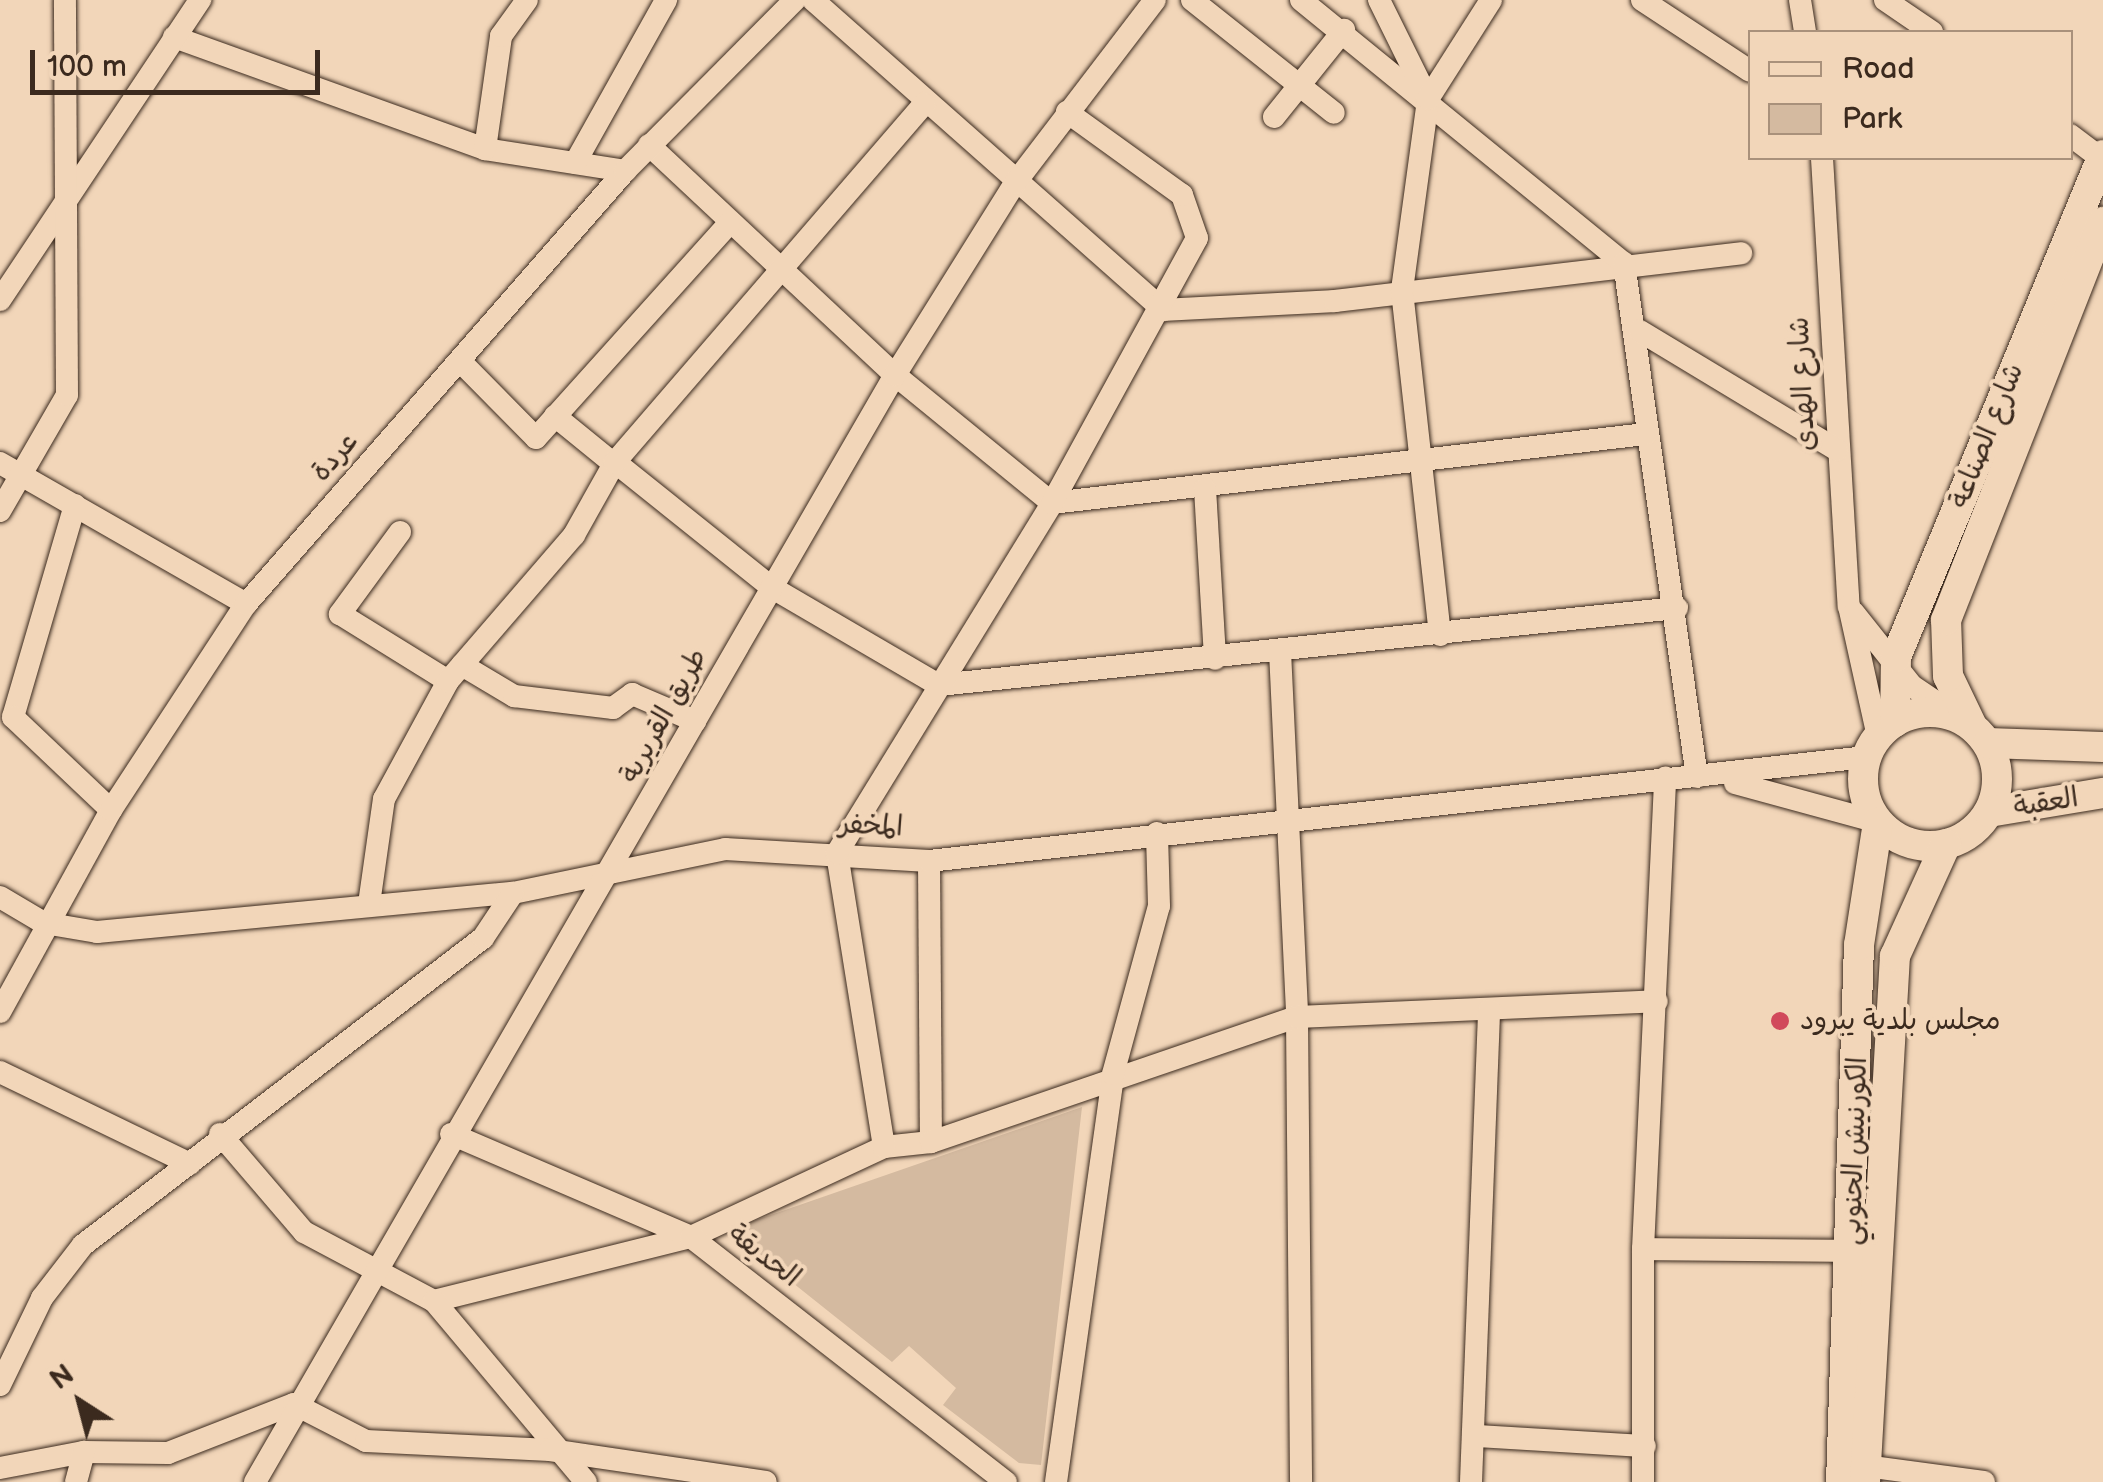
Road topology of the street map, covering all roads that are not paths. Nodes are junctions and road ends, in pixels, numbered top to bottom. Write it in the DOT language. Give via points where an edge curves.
graph roads {
  1 [pos="65,0"];
  2 [pos="200,0"];
  3 [pos="528,0"];
  4 [pos="666,0"];
  5 [pos="795,0"];
  6 [pos="813,0"];
  7 [pos="1155,0"];
  8 [pos="1192,0"];
  9 [pos="1301,0"];
  10 [pos="1379,0"];
  11 [pos="1491,0"];
  12 [pos="1642,0"];
  13 [pos="1800,0"];
  14 [pos="1885,0"];
  15 [pos="1921,29"];
  16 [pos="1344,30"];
  17 [pos="1805,30"];
  18 [pos="174,37"];
  19 [pos="1748,70"];
  20 [pos="1296,87"];
  21 [pos="1428,99"];
  22 [pos="924,104"];
  23 [pos="1067,112"];
  24 [pos="1334,113"];
  25 [pos="1274,117"];
  26 [pos="2073,139"];
  27 [pos="649,145"];
  28 [pos="485,148"];
  29 [pos="1822,160"];
  30 [pos="574,163"];
  31 [pos="625,171"];
  32 [pos="2099,174"];
  33 [pos="1015,183"];
  34 [pos="68,194"];
  35 [pos="2103,222"];
  36 [pos="729,224"];
  37 [pos="1741,254"];
  38 [pos="1624,264"];
  39 [pos="782,273"];
  40 [pos="1402,290"];
  41 [pos="0,300"];
  42 [pos="1163,310"];
  43 [pos="1640,331"];
  44 [pos="460,361"];
  45 [pos="894,375"];
  46 [pos="555,416"];
  47 [pos="1646,434"];
  48 [pos="1837,450"];
  49 [pos="0,463"];
  50 [pos="614,463"];
  51 [pos="1423,466"];
  52 [pos="22,476"];
  53 [pos="1205,489"];
  54 [pos="1052,504"];
  55 [pos="74,505"];
  56 [pos="0,511"];
  57 [pos="400,532"];
  58 [pos="771,587"];
  59 [pos="246,604"];
  60 [pos="1849,606"];
  61 [pos="1677,608"];
  62 [pos="1440,636"];
  63 [pos="1280,651"];
  64 [pos="1215,659"];
  65 [pos="1895,663"];
  66 [pos="455,673"];
  67 [pos="938,685"];
  68 [pos="695,721"];
  69 [pos="1980,734"];
  70 [pos="1880,738"];
  71 [pos="2103,748"];
  72 [pos="1697,777"];
  73 [pos="1664,778"];
  74 [pos="2098,799"];
  75 [pos="111,810"];
  76 [pos="1989,812"];
  77 [pos="1290,820"];
  78 [pos="1878,822"];
  79 [pos="1157,833"];
  80 [pos="1946,844"];
  81 [pos="837,853"];
  82 [pos="929,861"];
  83 [pos="607,872"];
  84 [pos="513,893"];
  85 [pos="0,897"];
  86 [pos="369,904"];
  87 [pos="44,923"];
  88 [pos="1657,1001"];
  89 [pos="1489,1010"];
  90 [pos="0,1012"];
  91 [pos="1297,1017"];
  92 [pos="0,1072"];
  93 [pos="1113,1074"];
  94 [pos="220,1134"];
  95 [pos="451,1134"];
  96 [pos="931,1142"];
  97 [pos="884,1146"];
  98 [pos="190,1164"];
  99 [pos="691,1237"];
  100 [pos="1643,1248"];
  101 [pos="1852,1250"];
  102 [pos="368,1274"];
  103 [pos="434,1301"];
  104 [pos="0,1385"];
  105 [pos="294,1404"];
  106 [pos="1476,1436"];
  107 [pos="1644,1446"];
  108 [pos="550,1450"];
  109 [pos="84,1452"];
  110 [pos="0,1468"];
  111 [pos="1857,1477"];
  112 [pos="76,1482"];
  113 [pos="255,1482"];
  114 [pos="586,1482"];
  115 [pos="766,1482"];
  116 [pos="1006,1482"];
  117 [pos="1056,1482"];
  118 [pos="1301,1482"];
  119 [pos="1470,1482"];
  120 [pos="1643,1482"];
  121 [pos="1984,1482"];
  1 -- 34 [label="street"];
  2 -- 18 [label="street"];
  3 -- 28 [label="street" via="501,36"];
  4 -- 30 [label="street"];
  5 -- 27 [label="street, عردة"];
  6 -- 22 [label="street"];
  7 -- 23 [label="street, طريق القريرية"];
  8 -- 20 [label="street"];
  9 -- 16 [label="street"];
  10 -- 21 [label="street"];
  11 -- 21 [label="street"];
  12 -- 19 [label="street"];
  13 -- 17 [label="street"];
  14 -- 15 [label="street"];
  16 -- 20 [label="street"];
  16 -- 21 [label="street"];
  18 -- 28 [label="street"];
  18 -- 34 [label="street"];
  20 -- 24 [label="street"];
  20 -- 25 [label="street"];
  21 -- 38 [label="street"];
  21 -- 40 [label="street"];
  22 -- 33 [label="street"];
  22 -- 39 [label="street"];
  23 -- 33 [label="street, طريق القريرية"];
  23 -- 42 [label="street" via="1182,195 1197,238"];
  26 -- 32 [label="street"];
  27 -- 31 [label="street, عردة"];
  27 -- 36 [label="street"];
  28 -- 30 [label="street"];
  29 -- 48 [label="street, شارع الهدى"];
  30 -- 31 [label="street"];
  31 -- 44 [label="street, عردة"];
  32 -- 65 [label="main road, شارع الصناعة"];
  33 -- 42 [label="street"];
  33 -- 45 [label="street, طريق القريرية"];
  34 -- 41 [label="street"];
  34 -- 52 [label="street" via="67,395"];
  35 -- 69 [label="main road, شارع الصناعة" via="1946,620 1948,676"];
  36 -- 39 [label="street"];
  36 -- 46 [label="street"];
  37 -- 38 [label="street"];
  38 -- 40 [label="street"];
  38 -- 43 [label="street"];
  39 -- 45 [label="street"];
  39 -- 50 [label="street"];
  40 -- 42 [label="street"];
  40 -- 51 [label="street"];
  42 -- 54 [label="street"];
  43 -- 47 [label="street"];
  43 -- 48 [label="street"];
  44 -- 46 [label="street" via="536,438"];
  44 -- 59 [label="street, عردة"];
  45 -- 54 [label="street"];
  45 -- 58 [label="street, طريق القريرية"];
  46 -- 50 [label="street"];
  47 -- 51 [label="street"];
  47 -- 61 [label="street"];
  48 -- 60 [label="street, شارع الهدى"];
  49 -- 52 [label="street"];
  50 -- 58 [label="street"];
  50 -- 66 [label="street" via="574,536"];
  51 -- 53 [label="street"];
  51 -- 62 [label="street"];
  52 -- 55 [label="street"];
  52 -- 56 [label="street"];
  53 -- 54 [label="street"];
  53 -- 64 [label="street"];
  54 -- 67 [label="street"];
  55 -- 59 [label="street"];
  55 -- 75 [label="street" via="13,716"];
  57 -- 66 [label="street" via="340,614"];
  58 -- 67 [label="street"];
  58 -- 68 [label="street, طريق القريرية"];
  59 -- 75 [label="street, عردة"];
  60 -- 65 [label="street"];
  60 -- 70 [label="street, شارع الهدى"];
  61 -- 62 [label="street"];
  61 -- 72 [label="street"];
  62 -- 63 [label="street"];
  63 -- 64 [label="street"];
  63 -- 77 [label="street"];
  64 -- 67 [label="street"];
  65 -- 69 [label="street"];
  65 -- 70 [label="main road, شارع الصناعة"];
  66 -- 68 [label="street" via="514,696 613,708 632,694"];
  66 -- 86 [label="street" via="384,800"];
  67 -- 81 [label="street"];
  68 -- 83 [label="street, طريق القريرية"];
  69 -- 70 [label="main road" via="1940,712"];
  69 -- 71 [label="main road, العقبة"];
  69 -- 76 [label="main road" via="1998,772"];
  70 -- 72 [label="street"];
  70 -- 78 [label="main road" via="1866,797"];
  72 -- 73 [label="street, المخفر"];
  72 -- 78 [label="street" via="1787,791"];
  73 -- 77 [label="street, المخفر"];
  73 -- 88 [label="street"];
  74 -- 76 [label="main road, العقبة"];
  75 -- 87 [label="street, عردة" via="96,852"];
  76 -- 80 [label="main road"];
  77 -- 79 [label="street, المخفر"];
  77 -- 91 [label="street"];
  78 -- 80 [label="main road" via="1909,841"];
  78 -- 101 [label="main road, الكورنيش الجنوبي" via="1859,945"];
  79 -- 82 [label="street, المخفر"];
  79 -- 93 [label="street" via="1158,906"];
  80 -- 111 [label="main road, الكورنيش الجنوبي" via="1895,956"];
  81 -- 82 [label="street, المخفر"];
  81 -- 83 [label="street, المخفر" via="726,849"];
  81 -- 97 [label="street"];
  82 -- 96 [label="street"];
  83 -- 84 [label="street, المخفر"];
  83 -- 95 [label="street, طريق القريرية"];
  84 -- 86 [label="street, المخفر"];
  84 -- 94 [label="street" via="483,938"];
  85 -- 87 [label="street"];
  86 -- 87 [label="street, المخفر" via="97,932"];
  87 -- 90 [label="street, عردة"];
  88 -- 89 [label="street"];
  88 -- 100 [label="street"];
  89 -- 91 [label="street"];
  89 -- 106 [label="street"];
  91 -- 93 [label="street"];
  91 -- 118 [label="street"];
  92 -- 98 [label="street"];
  93 -- 96 [label="street"];
  93 -- 117 [label="street"];
  94 -- 98 [label="street"];
  94 -- 102 [label="street" via="304,1232"];
  95 -- 99 [label="street, الحديقة"];
  95 -- 102 [label="street, طريق القريرية"];
  96 -- 97 [label="street"];
  97 -- 99 [label="street"];
  98 -- 104 [label="street" via="83,1246 42,1298"];
  99 -- 103 [label="street"];
  99 -- 116 [label="street, الحديقة"];
  100 -- 101 [label="street"];
  100 -- 107 [label="street"];
  101 -- 111 [label="main road, الكورنيش الجنوبي"];
  102 -- 103 [label="street"];
  102 -- 105 [label="street, طريق القريرية"];
  103 -- 108 [label="street"];
  105 -- 108 [label="street" via="366,1441"];
  105 -- 109 [label="street" via="168,1453"];
  105 -- 113 [label="street, طريق القريرية"];
  106 -- 107 [label="street"];
  106 -- 119 [label="street"];
  107 -- 120 [label="street"];
  108 -- 114 [label="street"];
  108 -- 115 [label="street"];
  109 -- 110 [label="street"];
  109 -- 112 [label="street"];
  111 -- 121 [label="street"];
}
